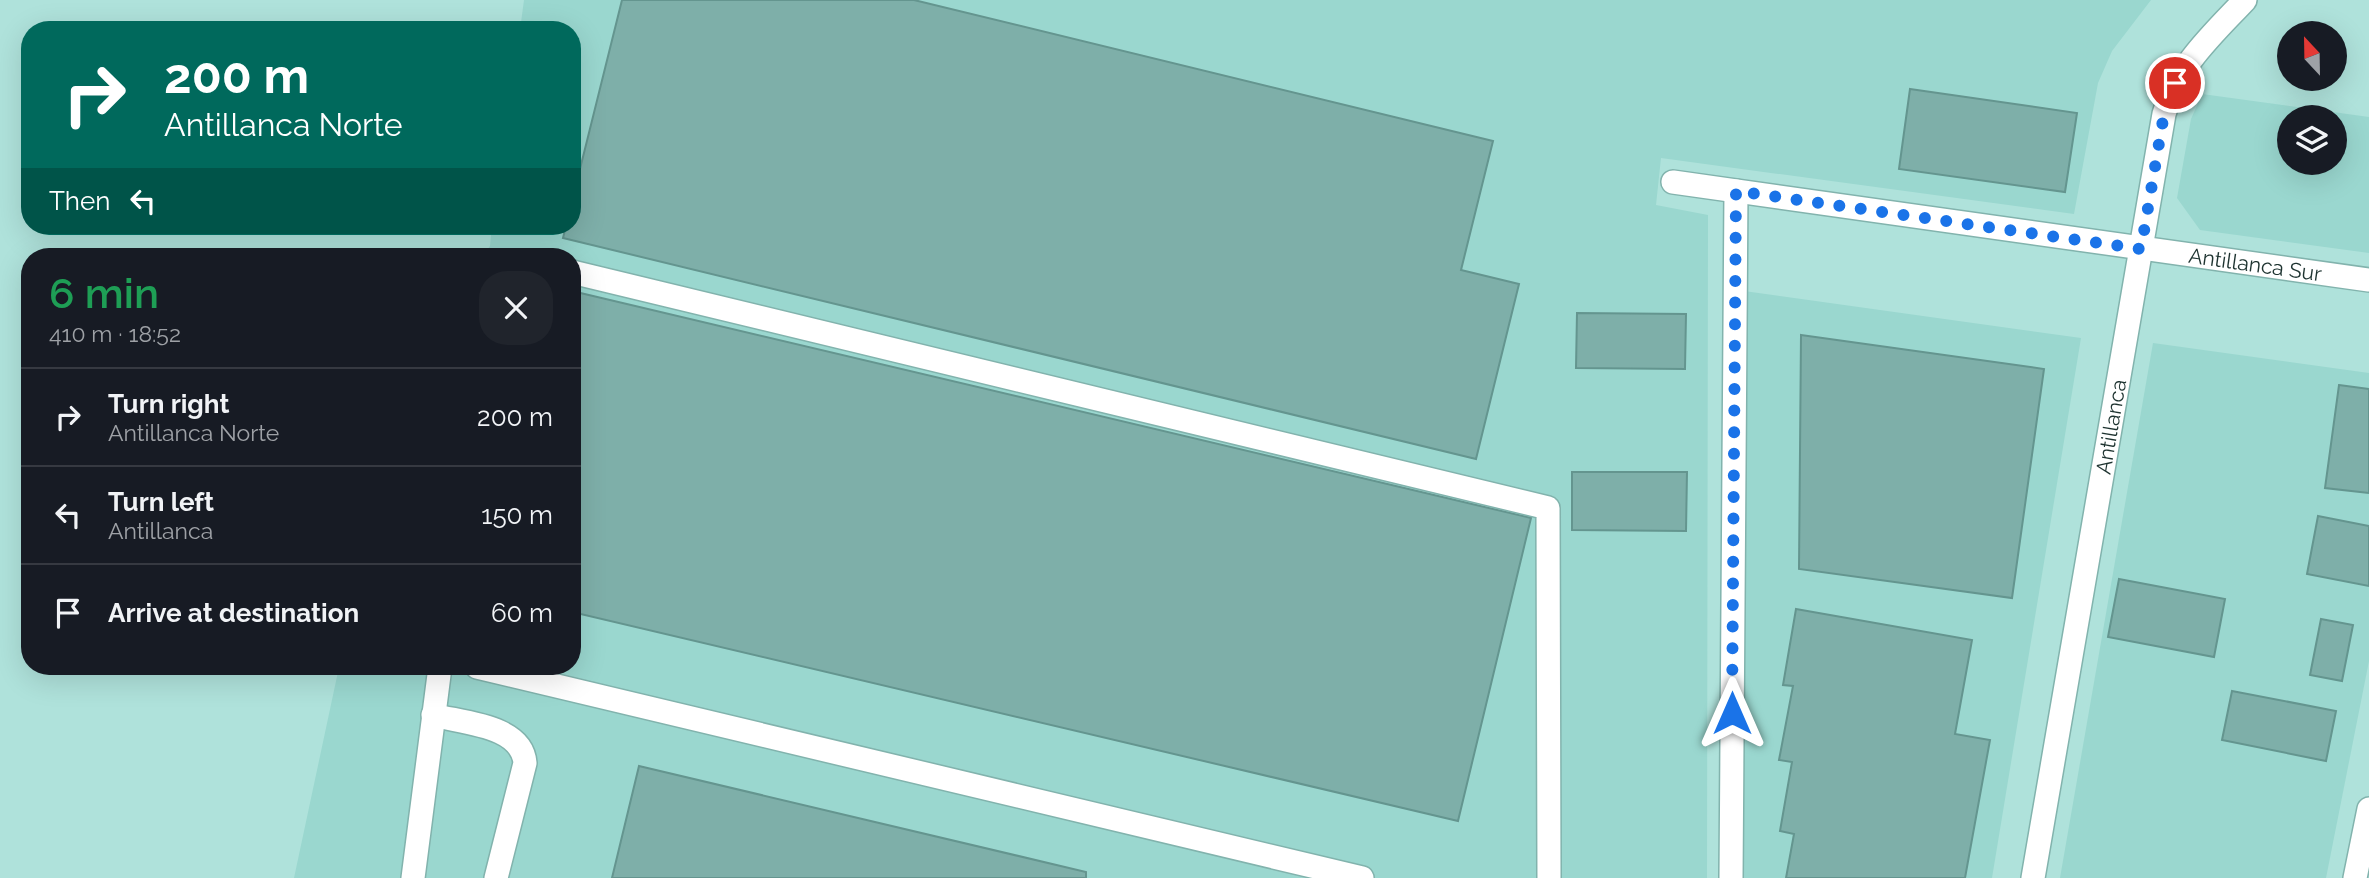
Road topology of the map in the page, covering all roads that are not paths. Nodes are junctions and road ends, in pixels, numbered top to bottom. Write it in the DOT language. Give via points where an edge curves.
graph roads {
  1 [pos="2245,0"];
  2 [pos="1673,182"];
  3 [pos="1736,191"];
  4 [pos="2141,249"];
  5 [pos="581,274"];
  6 [pos="2369,281"];
  7 [pos="439,675"];
  8 [pos="511,675"];
  9 [pos="433,715"];
  10 [pos="2369,809"];
  11 [pos="413,878"];
  12 [pos="496,878"];
  13 [pos="1362,878"];
  14 [pos="1549,878"];
  15 [pos="1731,878"];
  16 [pos="2033,878"];
  17 [pos="2355,878"];
  1 -- 4 [label="street, Antillanca" via="2196,52 2175,83 2164,114"];
  2 -- 3 [label="street, Antillanca Sur"];
  3 -- 4 [label="street, Antillanca Sur"];
  3 -- 15 [label="street"];
  4 -- 6 [label="street, Antillanca Sur"];
  4 -- 16 [label="street, Antillanca"];
  5 -- 14 [label="street" via="1548,508"];
  7 -- 9 [label="street"];
  8 -- 13 [label="street"];
  9 -- 11 [label="street"];
  9 -- 12 [label="street" via="505,734 522,748 525,762"];
  10 -- 17 [label="street"];
}
